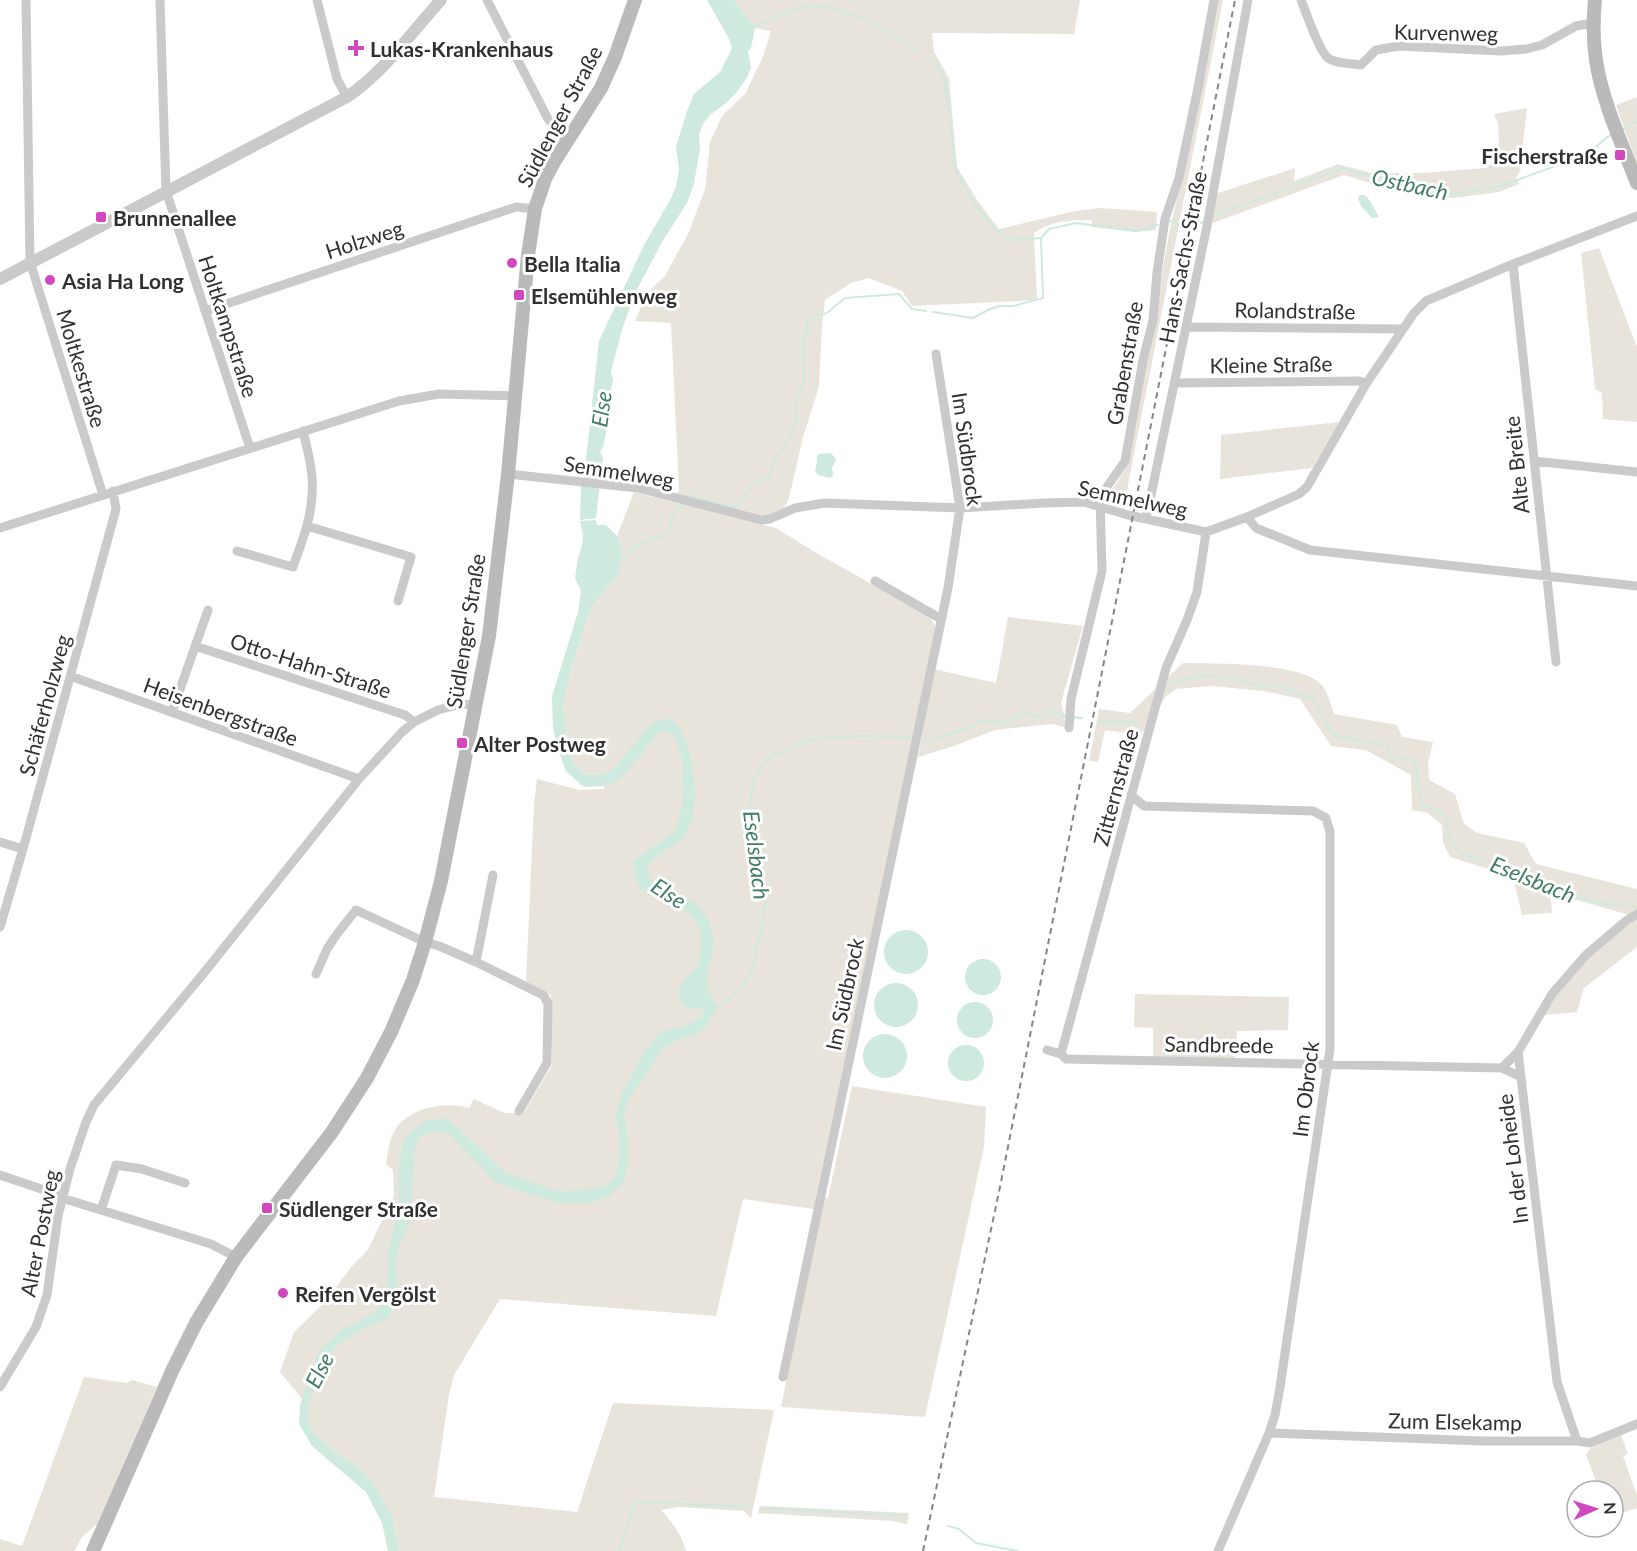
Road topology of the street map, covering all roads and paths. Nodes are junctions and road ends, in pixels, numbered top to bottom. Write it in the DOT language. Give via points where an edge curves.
graph roads {
  1 [pos="26,0"];
  2 [pos="160,0"];
  3 [pos="317,0"];
  4 [pos="441,0"];
  5 [pos="487,0"];
  6 [pos="635,0"];
  7 [pos="1214,0"];
  8 [pos="1248,0"];
  9 [pos="1301,0"];
  10 [pos="1595,0"];
  11 [pos="1593,23"];
  12 [pos="347,97"];
  13 [pos="567,142"];
  14 [pos="1637,183"];
  15 [pos="166,191"];
  16 [pos="535,209"];
  17 [pos="1637,216"];
  18 [pos="30,262"];
  19 [pos="1513,264"];
  20 [pos="0,279"];
  21 [pos="205,311"];
  22 [pos="1186,327"];
  23 [pos="1403,329"];
  24 [pos="936,354"];
  25 [pos="1175,383"];
  26 [pos="1366,384"];
  27 [pos="515,396"];
  28 [pos="303,431"];
  29 [pos="250,448"];
  30 [pos="1534,461"];
  31 [pos="1637,472"];
  32 [pos="508,474"];
  33 [pos="113,491"];
  34 [pos="103,495"];
  35 [pos="1100,507"];
  36 [pos="960,508"];
  37 [pos="1247,517"];
  38 [pos="1146,519"];
  39 [pos="307,526"];
  40 [pos="0,528"];
  41 [pos="1206,532"];
  42 [pos="237,551"];
  43 [pos="1547,577"];
  44 [pos="875,582"];
  45 [pos="1637,586"];
  46 [pos="398,601"];
  47 [pos="208,610"];
  48 [pos="941,619"];
  49 [pos="195,646"];
  50 [pos="1556,662"];
  51 [pos="70,676"];
  52 [pos="476,705"];
  53 [pos="172,712"];
  54 [pos="414,722"];
  55 [pos="1069,728"];
  56 [pos="359,779"];
  57 [pos="1131,795"];
  58 [pos="0,842"];
  59 [pos="23,849"];
  60 [pos="493,874"];
  61 [pos="1637,914"];
  62 [pos="0,927"];
  63 [pos="425,942"];
  64 [pos="476,962"];
  65 [pos="316,974"];
  66 [pos="1047,1050"];
  67 [pos="1518,1052"];
  68 [pos="1061,1054"];
  69 [pos="1328,1065"];
  70 [pos="1502,1068"];
  71 [pos="1521,1077"];
  72 [pos="519,1111"];
  73 [pos="0,1176"];
  74 [pos="185,1183"];
  75 [pos="62,1198"];
  76 [pos="101,1210"];
  77 [pos="236,1257"];
  78 [pos="783,1377"];
  79 [pos="0,1386"];
  80 [pos="1637,1424"];
  81 [pos="1269,1433"];
  82 [pos="1577,1441"];
  83 [pos="103,1527"];
  84 [pos="86,1551"];
  85 [pos="93,1551"];
  86 [pos="1218,1551"];
  1 -- 18 [label="street, Moltkestraße"];
  2 -- 15 [label="street, Holtkampstraße"];
  3 -- 12 [label="street" via="337,79"];
  4 -- 12 [label="street" via="380,69"];
  5 -- 13 [label="street" via="548,119"];
  6 -- 13 [label="main road, Südlenger Straße" via="601,88"];
  7 -- 35 [label="street, Grabenstraße" via="1179,178 1165,219 1153,320 1125,461 1100,497"];
  8 -- 22 [label="street, Hans-Sachs-Straße"];
  9 -- 11 [label="street, Kurvenweg" via="1326,57 1361,65 1376,50 1399,46 1526,49 1542,45 1576,26"];
  10 -- 11 [label="main road"];
  11 -- 14 [label="main road" via="1604,96"];
  12 -- 15 [label="street"];
  13 -- 16 [label="main road, Südlenger Straße" via="545,179"];
  15 -- 18 [label="street"];
  15 -- 21 [label="street, Holtkampstraße"];
  16 -- 21 [label="street, Holzweg" via="516,207"];
  16 -- 27 [label="main road, Südlenger Straße"];
  17 -- 19 [label="street"];
  18 -- 20 [label="street"];
  18 -- 34 [label="street, Moltkestraße"];
  19 -- 23 [label="street" via="1426,301"];
  19 -- 30 [label="street, Alte Breite"];
  21 -- 29 [label="street, Holtkampstraße"];
  22 -- 23 [label="street, Rolandstraße"];
  22 -- 25 [label="street, Hans-Sachs-Straße"];
  23 -- 26 [label="street"];
  24 -- 36 [label="street, Im Südbrock"];
  25 -- 26 [label="street, Kleine Straße"];
  25 -- 38 [label="street, Hans-Sachs-Straße"];
  26 -- 37 [label="street" via="1307,487"];
  27 -- 28 [label="street" via="418,397"];
  27 -- 32 [label="main road, Südlenger Straße"];
  28 -- 29 [label="street"];
  28 -- 39 [label="street" via="312,495"];
  29 -- 33 [label="street"];
  30 -- 31 [label="street"];
  30 -- 43 [label="street, Alte Breite"];
  32 -- 36 [label="street, Semmelweg" via="638,488 761,519 825,503"];
  32 -- 52 [label="main road, Südlenger Straße" via="489,636"];
  33 -- 34 [label="street"];
  33 -- 51 [label="street, Schäferholzweg" via="116,509"];
  34 -- 40 [label="street"];
  35 -- 36 [label="street, Semmelweg" via="1084,502"];
  35 -- 38 [label="street, Semmelweg"];
  35 -- 55 [label="street, Grabenstraße" via="1102,571 1071,699"];
  36 -- 48 [label="street, Im Südbrock"];
  37 -- 41 [label="street, Semmelweg"];
  37 -- 43 [label="street" via="1256,528 1310,550"];
  38 -- 41 [label="street, Semmelweg"];
  39 -- 42 [label="street" via="293,567"];
  39 -- 46 [label="street" via="411,556"];
  41 -- 57 [label="street, Zitternstraße" via="1197,592 1166,668"];
  43 -- 45 [label="street"];
  43 -- 50 [label="street, Alte Breite"];
  44 -- 48 [label="street"];
  47 -- 49 [label="street, Otto-Hahn-Straße"];
  48 -- 78 [label="street, Im Südbrock"];
  49 -- 53 [label="street, Otto-Hahn-Straße"];
  49 -- 54 [label="street, Otto-Hahn-Straße" via="405,715"];
  51 -- 53 [label="street, Heisenbergstraße"];
  51 -- 59 [label="street, Schäferholzweg"];
  52 -- 54 [label="street, Alter Postweg" via="453,705"];
  52 -- 63 [label="main road, Südlenger Straße"];
  53 -- 56 [label="street, Heisenbergstraße"];
  54 -- 56 [label="street, Alter Postweg"];
  56 -- 75 [label="street, Alter Postweg" via="94,1105"];
  57 -- 68 [label="street, Zitternstraße"];
  57 -- 69 [label="street, Im Obrock" via="1144,806 1313,811 1326,818 1330,832"];
  58 -- 59 [label="street"];
  59 -- 62 [label="street, Schäferholzweg"];
  60 -- 64 [label="street"];
  61 -- 67 [label="street" via="1586,955 1552,994"];
  63 -- 64 [label="street"];
  63 -- 65 [label="street" via="357,910 327,949"];
  63 -- 77 [label="main road, Südlenger Straße" via="395,1024 367,1078 332,1132"];
  64 -- 72 [label="street" via="543,995 548,1003 547,1064"];
  66 -- 68 [label="street, Sandbreede"];
  67 -- 70 [label="street"];
  67 -- 71 [label="street, In der Loheide"];
  68 -- 69 [label="street, Sandbreede" via="1066,1059"];
  69 -- 70 [label="street, Sandbreede"];
  69 -- 81 [label="street, Im Obrock" via="1280,1387"];
  70 -- 71 [label="street, Sandbreede"];
  71 -- 82 [label="street, In der Loheide" via="1557,1382"];
  73 -- 75 [label="street"];
  74 -- 76 [label="street" via="116,1165"];
  75 -- 76 [label="street"];
  75 -- 79 [label="street, Alter Postweg" via="47,1295 36,1327"];
  76 -- 77 [label="street" via="210,1244"];
  77 -- 83 [label="main road, Südlenger Straße" via="173,1369"];
  80 -- 82 [label="street, Zum Elsekamp" via="1590,1443"];
  81 -- 82 [label="street, Zum Elsekamp"];
  81 -- 86 [label="street, Im Obrock"];
  83 -- 84 [label="main road, Südlenger Straße"];
  83 -- 85 [label="main road, Südlenger Straße"];
}
